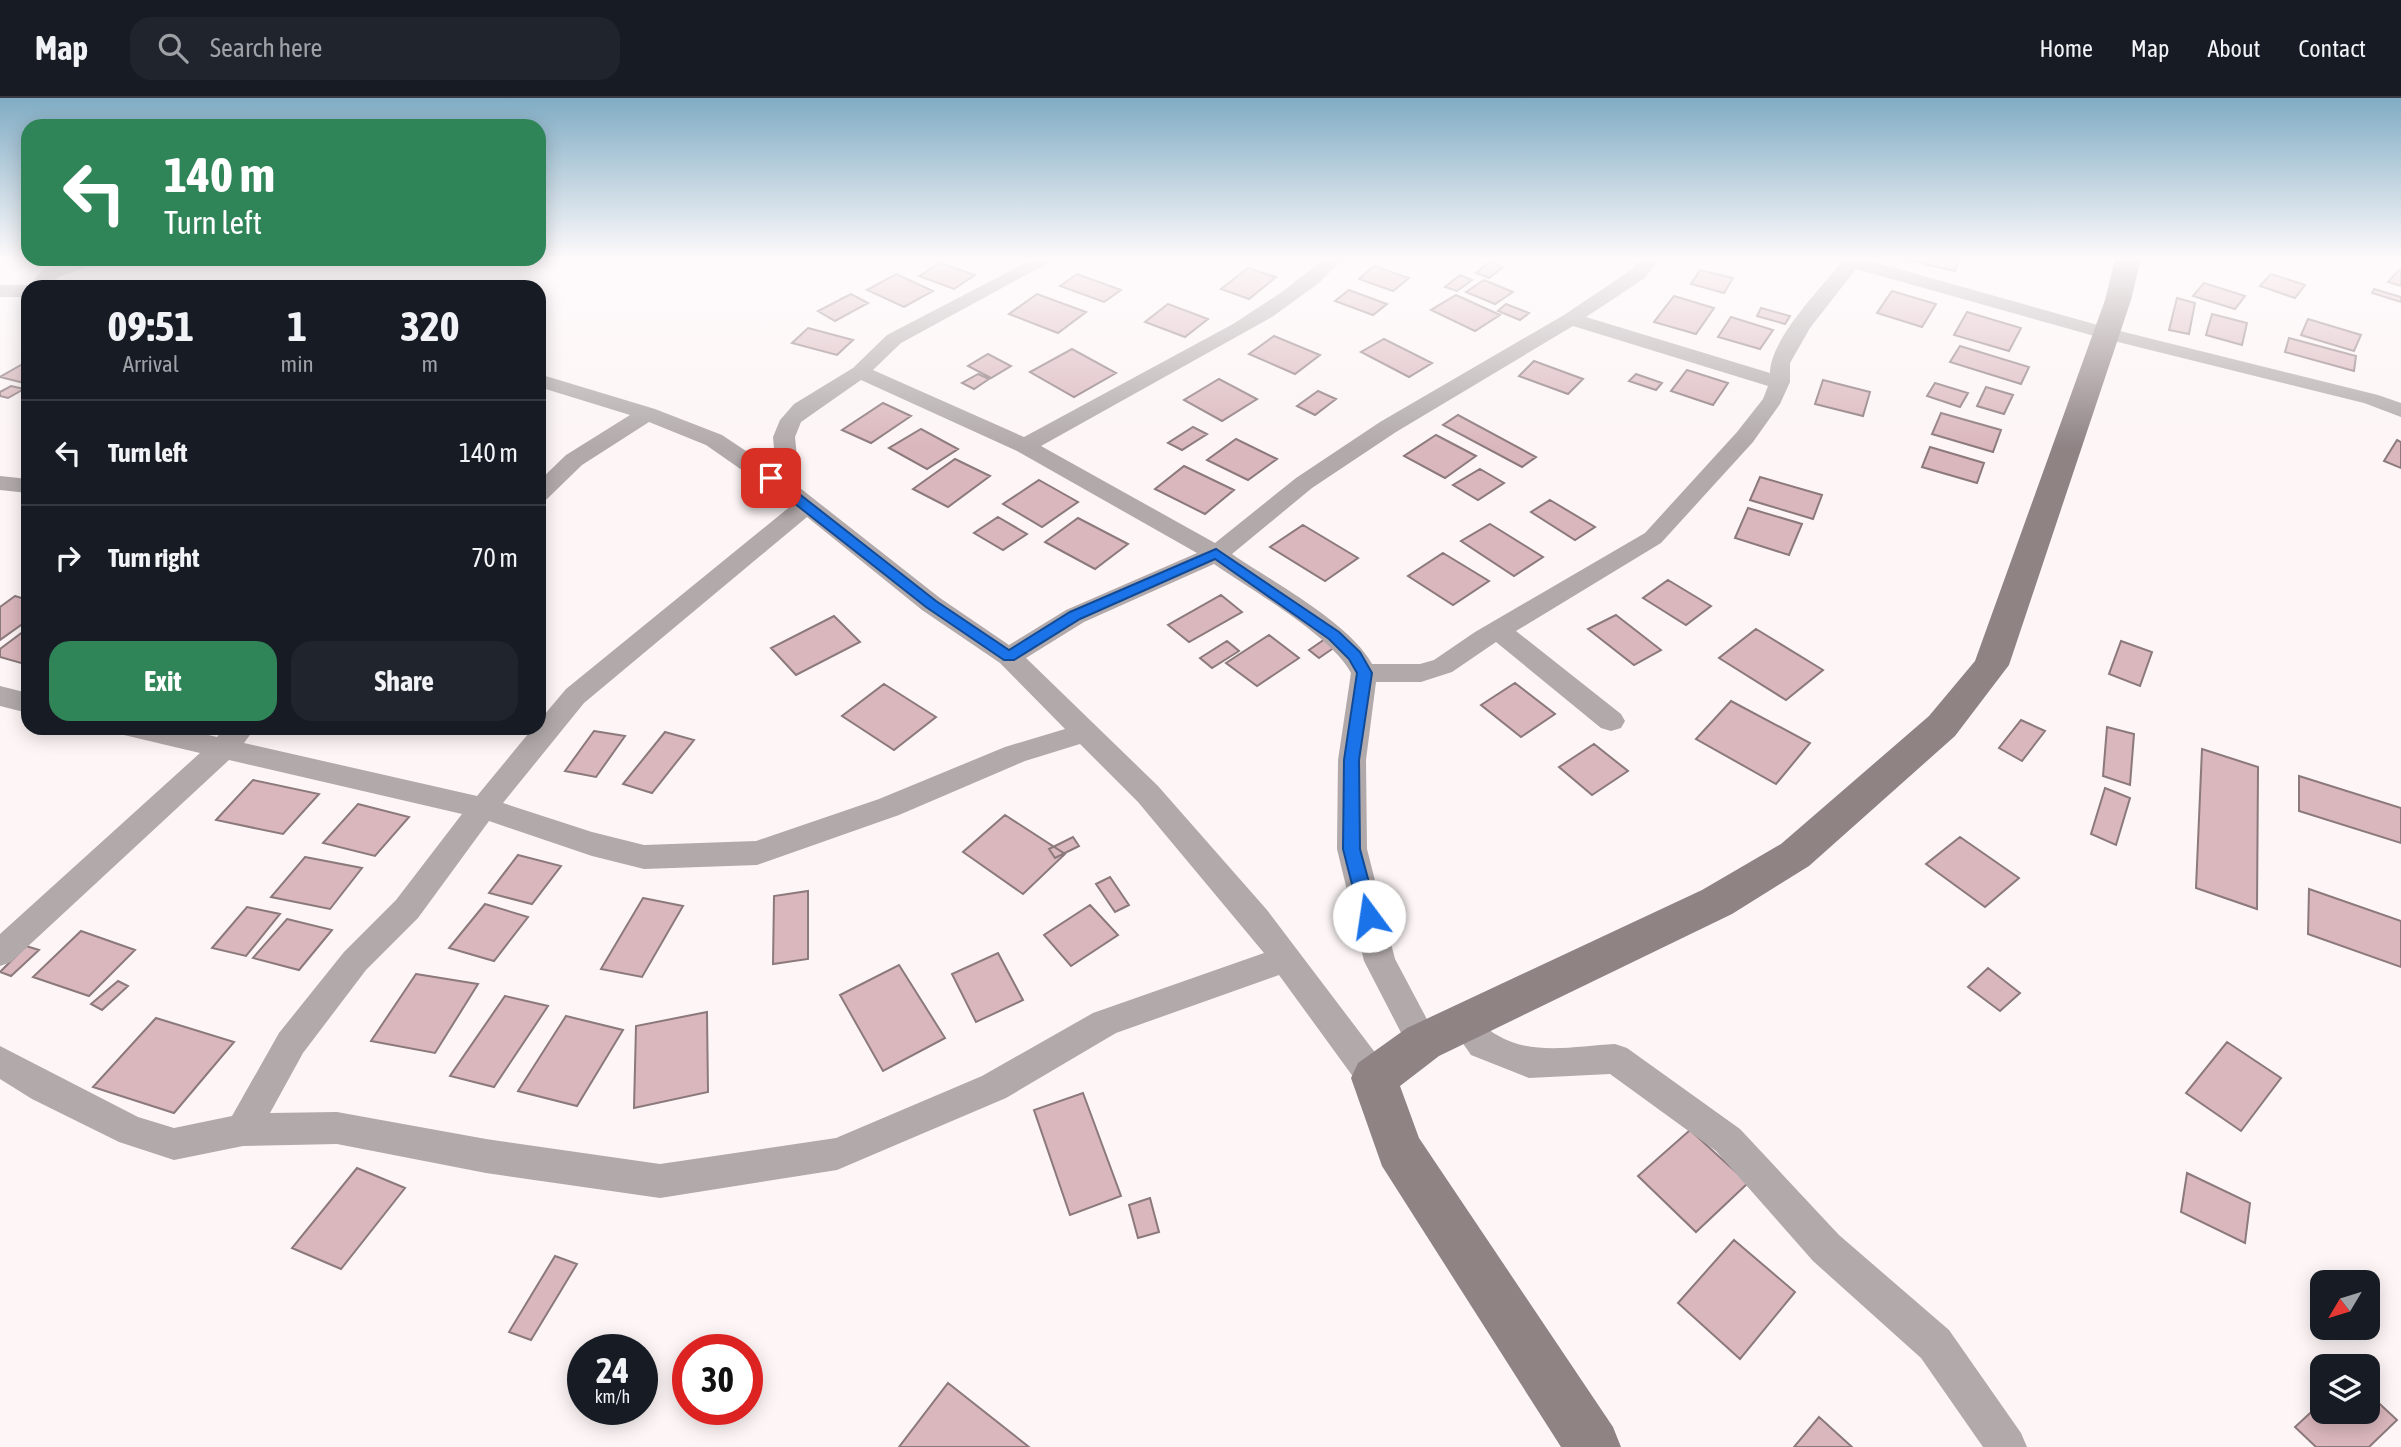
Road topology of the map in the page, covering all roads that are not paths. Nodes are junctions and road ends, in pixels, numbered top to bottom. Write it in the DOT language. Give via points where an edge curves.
graph roads {
  1 [pos="927,322"];
  2 [pos="1249,322"];
  3 [pos="1566,322"];
  4 [pos="1580,322"];
  5 [pos="1804,322"];
  6 [pos="2066,322"];
  7 [pos="2108,322"];
  8 [pos="2105,333"];
  9 [pos="860,372"];
  10 [pos="546,382"];
  11 [pos="1780,382"];
  12 [pos="2401,411"];
  13 [pos="647,414"];
  14 [pos="1025,446"];
  15 [pos="0,483"];
  16 [pos="21,485"];
  17 [pos="546,487"];
  18 [pos="798,498"];
  19 [pos="1216,554"];
  20 [pos="1498,630"];
  21 [pos="1009,657"];
  22 [pos="1364,673"];
  23 [pos="0,696"];
  24 [pos="21,701"];
  25 [pos="1612,721"];
  26 [pos="546,731"];
  27 [pos="1087,732"];
  28 [pos="196,735"];
  29 [pos="543,735"];
  30 [pos="232,739"];
  31 [pos="483,808"];
  32 [pos="0,953"];
  33 [pos="1286,959"];
  34 [pos="1464,1022"];
  35 [pos="1423,1042"];
  36 [pos="0,1061"];
  37 [pos="1374,1078"];
  38 [pos="243,1130"];
  39 [pos="1593,1447"];
  40 [pos="2007,1447"];
  1 -- 9 [label="street" via="894,340"];
  2 -- 14 [label="street" via="1215,345"];
  3 -- 19 [label="street" via="1388,427 1304,483"];
  4 -- 11 [label="street"];
  5 -- 11 [label="street" via="1780,363"];
  6 -- 8 [label="street"];
  7 -- 8 [label="street"];
  8 -- 12 [label="street" via="2371,399"];
  8 -- 34 [label="street" via="1991,664 1942,726 1795,855 1717,902"];
  9 -- 14 [label="street"];
  9 -- 18 [label="street" via="791,420 784,437"];
  10 -- 13 [label="street"];
  11 -- 20 [label="street" via="1773,400 1745,437 1653,538"];
  13 -- 17 [label="street" via="574,460"];
  13 -- 18 [label="street" via="714,440"];
  14 -- 19 [label="street"];
  15 -- 16 [label="street"];
  18 -- 21 [label="street" via="931,604"];
  18 -- 26 [label="street" via="575,696"];
  19 -- 21 [label="street" via="1075,616"];
  19 -- 22 [label="street" via="1334,636 1355,656"];
  20 -- 22 [label="street" via="1443,666 1421,673"];
  20 -- 25 [label="street"];
  21 -- 27 [label="street"];
  22 -- 35 [label="street" via="1352,760 1352,849 1380,961"];
  23 -- 24 [label="street"];
  27 -- 31 [label="street" via="1015,754 889,807 757,853 644,857 592,845"];
  27 -- 33 [label="street" via="1148,794"];
  28 -- 30 [label="street"];
  29 -- 31 [label="street"];
  30 -- 31 [label="street"];
  30 -- 32 [label="street"];
  31 -- 38 [label="street" via="407,909 355,961 291,1043"];
  33 -- 37 [label="street"];
  33 -- 38 [label="street" via="1105,1023 994,1087 837,1154 660,1181 486,1156 337,1128"];
  34 -- 35 [label="street"];
  34 -- 40 [label="street" via="1483,1045 1529,1063 1615,1059 1728,1140 1826,1248 1935,1344"];
  35 -- 37 [label="street"];
  36 -- 38 [label="street" via="131,1131 174,1144"];
  37 -- 39 [label="street" via="1399,1150"];
}
